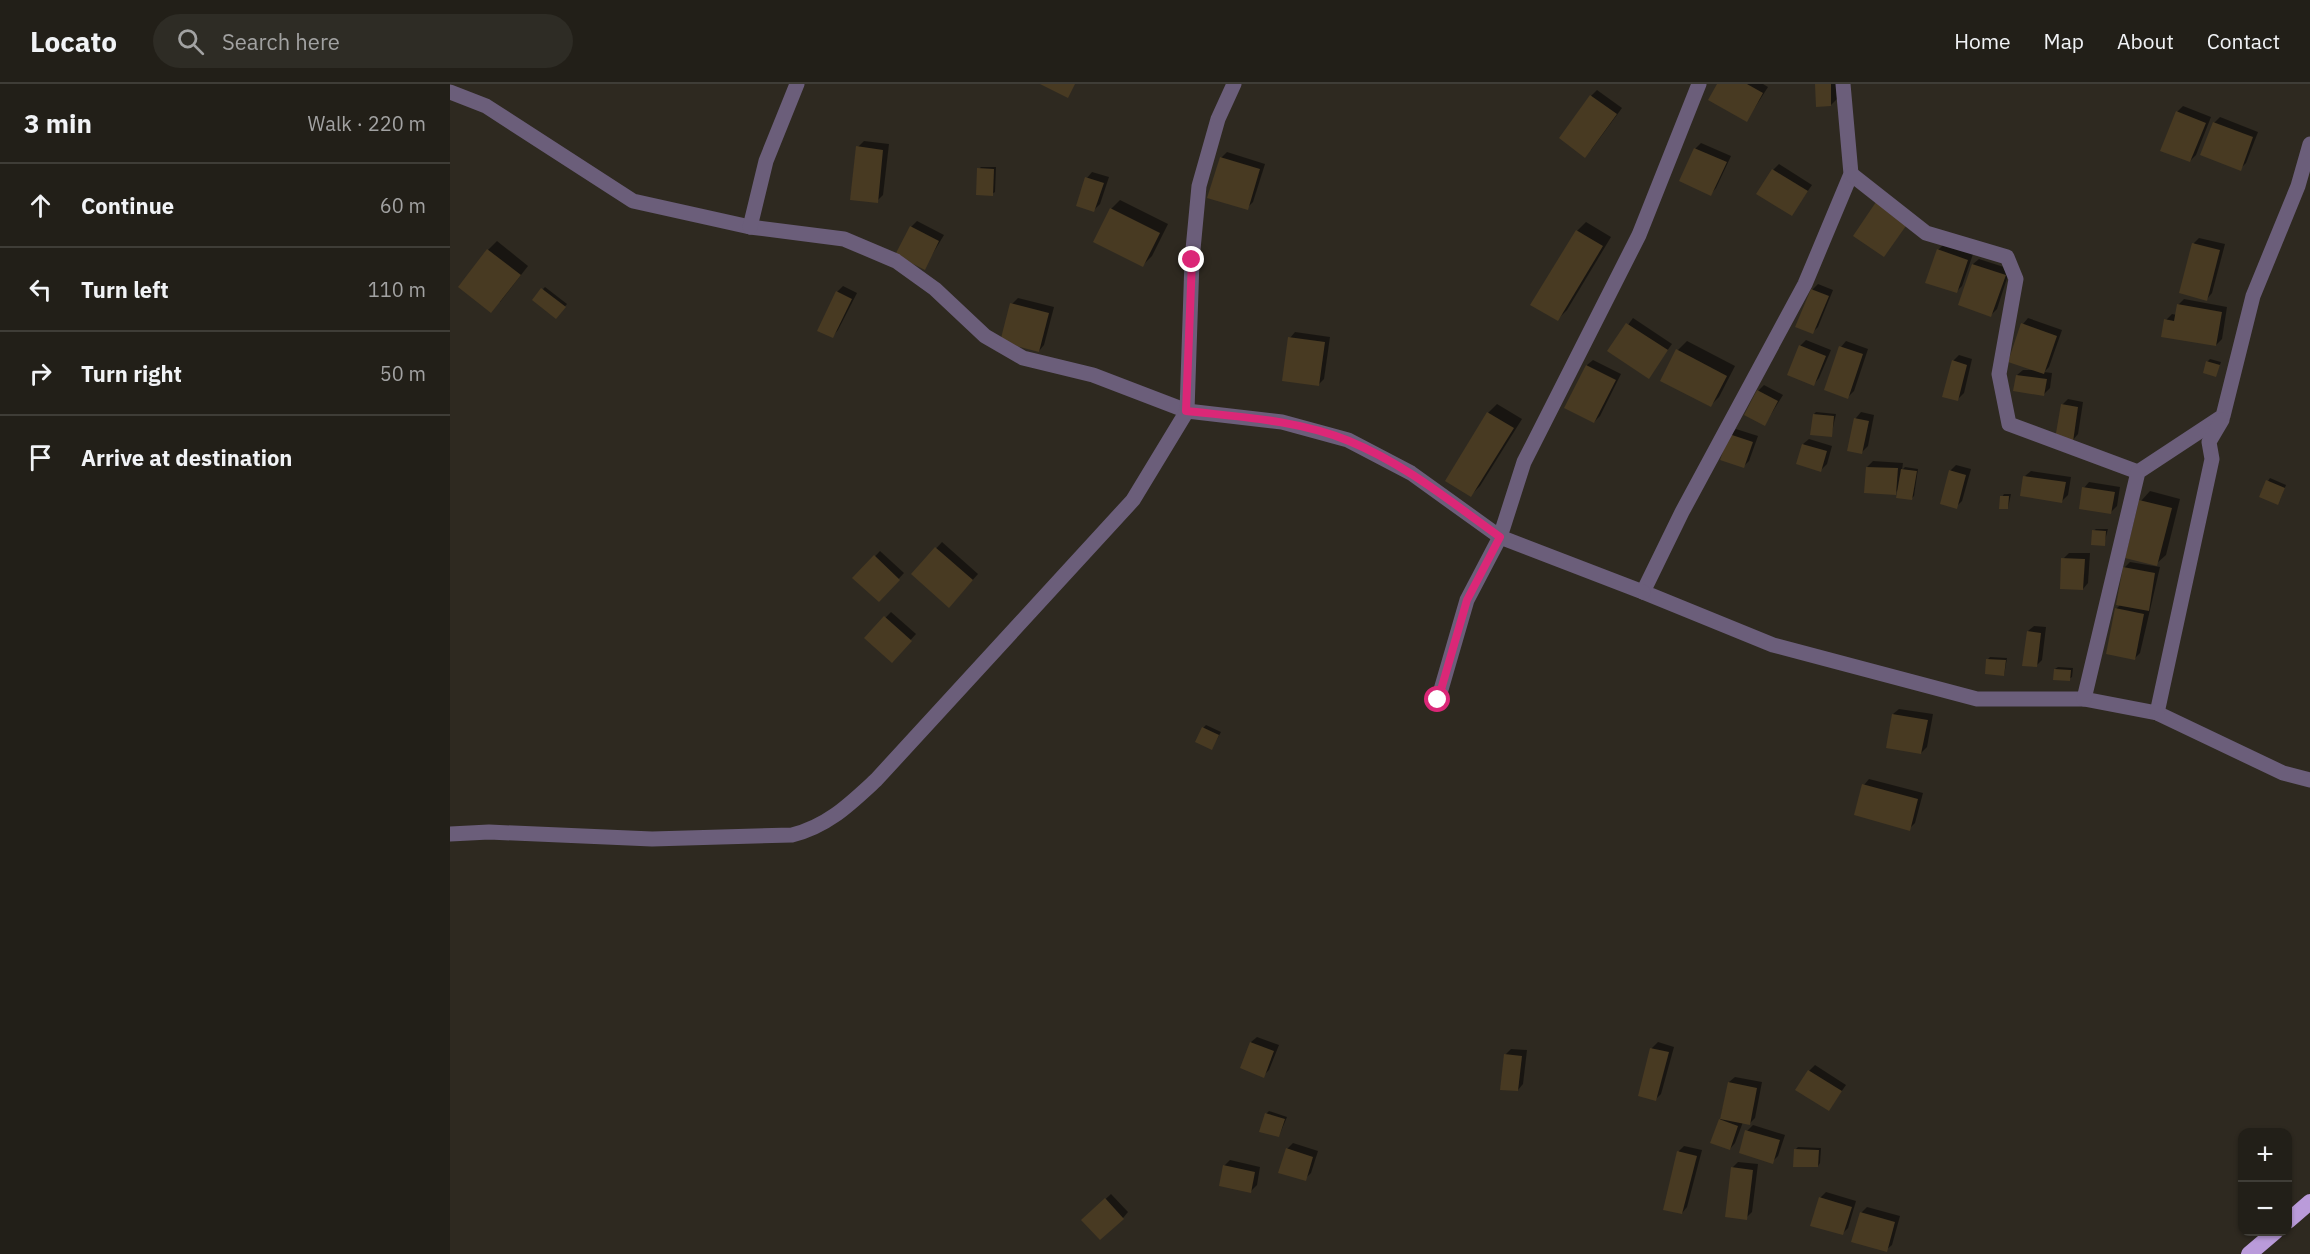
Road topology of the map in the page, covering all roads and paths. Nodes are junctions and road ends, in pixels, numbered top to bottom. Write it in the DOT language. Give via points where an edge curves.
graph roads {
  1 [pos="797,84"];
  2 [pos="1234,84"];
  3 [pos="1699,84"];
  4 [pos="1843,84"];
  5 [pos="450,92"];
  6 [pos="2310,144"];
  7 [pos="1851,174"];
  8 [pos="750,227"];
  9 [pos="1186,411"];
  10 [pos="2223,417"];
  11 [pos="2138,472"];
  12 [pos="1500,537"];
  13 [pos="1643,592"];
  14 [pos="2084,699"];
  15 [pos="1438,700"];
  16 [pos="2157,713"];
  17 [pos="2310,780"];
  18 [pos="450,834"];
  19 [pos="2310,1202"];
  20 [pos="2292,1218"];
  21 [pos="2270,1236"];
  22 [pos="2249,1254"];
  1 -- 8 [label="street" via="765,161"];
  2 -- 9 [label="street" via="1218,118 1199,186"];
  3 -- 12 [label="street" via="1639,235 1524,462"];
  4 -- 7 [label="street"];
  5 -- 8 [label="street" via="486,106 633,201"];
  6 -- 10 [label="street" via="2298,186 2253,296"];
  7 -- 11 [label="street" via="1926,233 2007,256 2016,279 1999,374 2009,424"];
  7 -- 13 [label="street" via="1804,284"];
  8 -- 9 [label="street" via="844,239 896,261 935,289 985,336 1023,358 1093,375"];
  9 -- 12 [label="street" via="1282,422 1348,440 1411,473"];
  9 -- 18 [label="street" via="1133,500 876,780 840,813 814,830 792,835 652,839 489,831"];
  10 -- 11 [label="street"];
  10 -- 16 [label="street" via="2208,442 2212,459"];
  11 -- 14 [label="street"];
  12 -- 13 [label="street"];
  12 -- 15 [label="street" via="1467,600"];
  13 -- 14 [label="street" via="1773,645 1977,699"];
  14 -- 16 [label="street"];
  16 -- 17 [label="street" via="2283,773"];
  19 -- 20 [label="highway"];
  21 -- 22 [label="highway"];
}
